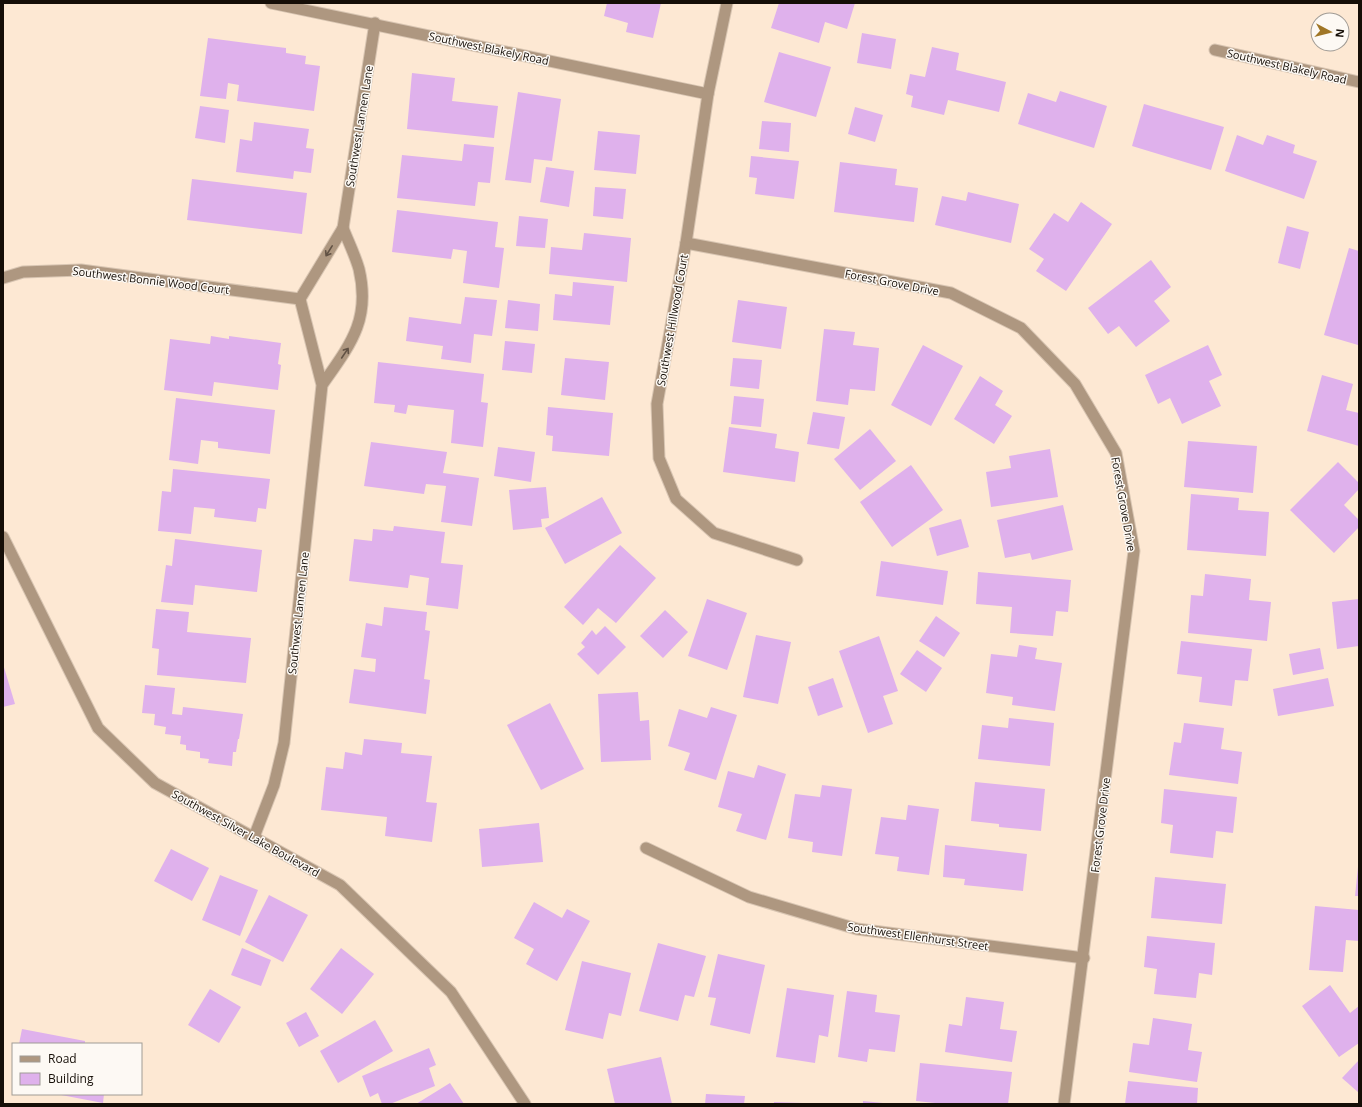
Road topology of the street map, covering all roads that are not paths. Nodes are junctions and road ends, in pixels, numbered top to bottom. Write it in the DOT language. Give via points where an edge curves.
graph roads {
  1 [pos="271,3"];
  2 [pos="727,3"];
  3 [pos="375,24"];
  4 [pos="1215,50"];
  5 [pos="1359,82"];
  6 [pos="708,94"];
  7 [pos="343,228"];
  8 [pos="686,243"];
  9 [pos="3,278"];
  10 [pos="300,299"];
  11 [pos="322,385"];
  12 [pos="3,537"];
  13 [pos="797,560"];
  14 [pos="254,837"];
  15 [pos="646,848"];
  16 [pos="1084,958"];
  17 [pos="525,1104"];
  18 [pos="1064,1104"];
  1 -- 3 [label="street, Southwest Blakely Road"];
  2 -- 6 [label="street, Southwest Hillwood Court"];
  3 -- 6 [label="street, Southwest Blakely Road"];
  3 -- 7 [label="street, Southwest Lannen Lane"];
  4 -- 5 [label="street, Southwest Blakely Road"];
  6 -- 8 [label="street, Southwest Hillwood Court"];
  7 -- 10 [label="street, Southwest Lannen Lane, one-way"];
  11 -- 7 [label="street, Southwest Lannen Lane, one-way" via="348,348 363,310 359,268"];
  8 -- 13 [label="street, Southwest Hillwood Court" via="657,404 659,458 676,499 714,533"];
  8 -- 16 [label="street, Forest Grove Drive" via="951,293 1021,328 1074,384 1116,453 1134,551"];
  9 -- 10 [label="street, Southwest Bonnie Wood Court" via="23,272 80,270"];
  10 -- 11 [label="street, Southwest Lannen Lane"];
  11 -- 14 [label="street, Southwest Lannen Lane" via="284,743 274,785"];
  12 -- 14 [label="street, Southwest Silver Lake Boulevard" via="98,728 155,783"];
  14 -- 17 [label="street, Southwest Silver Lake Boulevard" via="340,885 451,992"];
  15 -- 16 [label="street, Southwest Ellenhurst Street" via="749,897 857,929"];
  16 -- 18 [label="street, Forest Grove Drive"];
}
